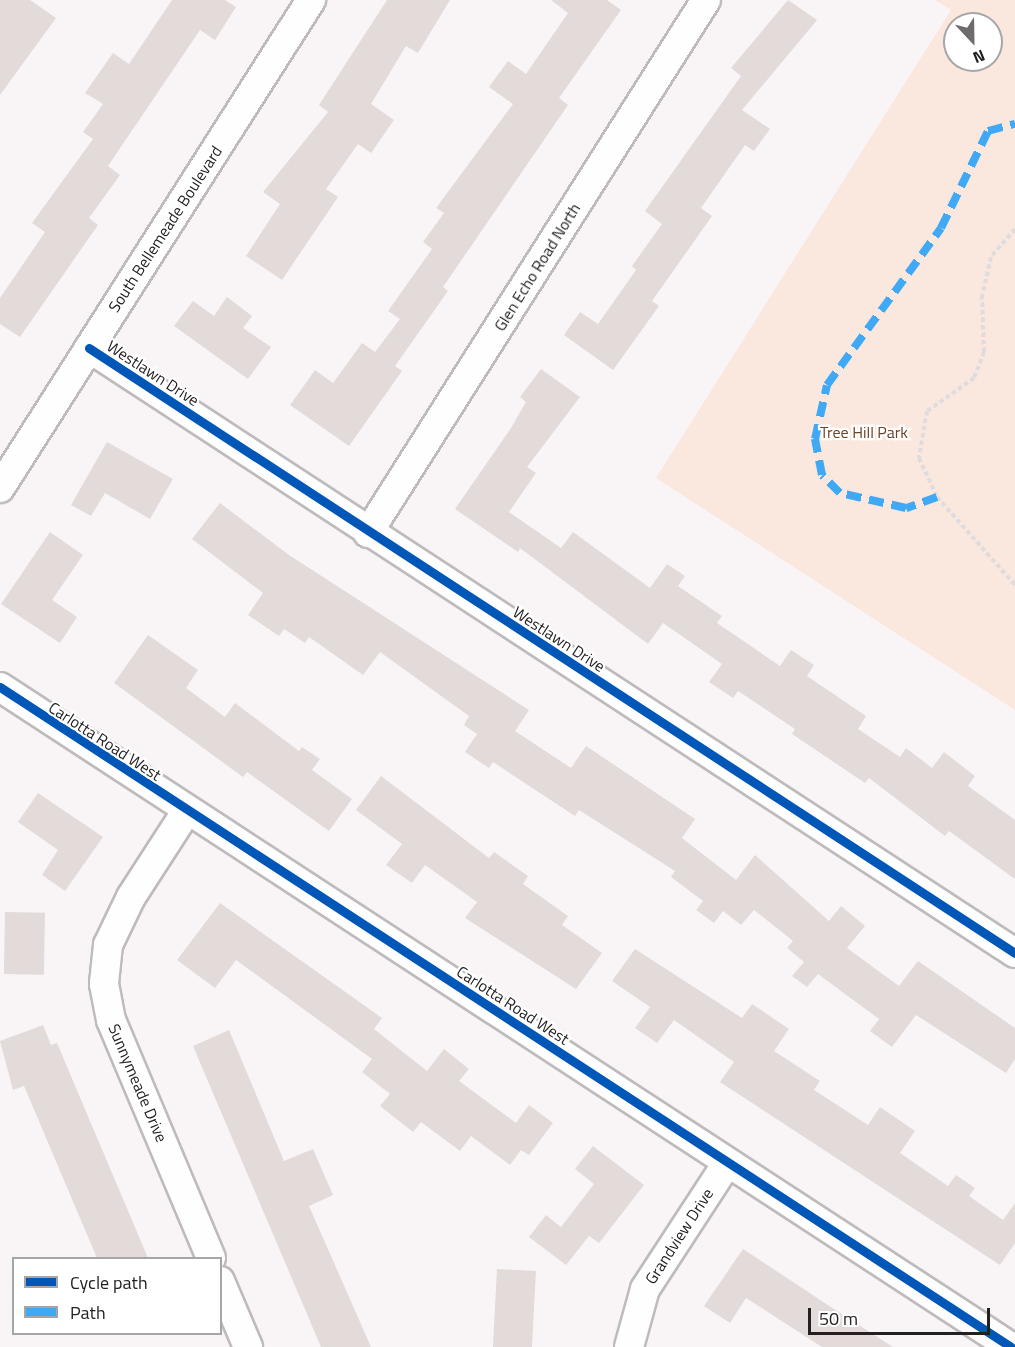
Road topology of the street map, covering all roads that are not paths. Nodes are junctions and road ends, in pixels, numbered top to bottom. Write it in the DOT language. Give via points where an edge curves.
graph roads {
  1 [pos="311,0"];
  2 [pos="706,0"];
  3 [pos="88,348"];
  4 [pos="0,488"];
  5 [pos="368,533"];
  6 [pos="0,687"];
  7 [pos="186,812"];
  8 [pos="1015,953"];
  9 [pos="727,1163"];
  10 [pos="211,1257"];
  11 [pos="222,1286"];
  12 [pos="248,1347"];
  13 [pos="629,1347"];
  14 [pos="1011,1347"];
  1 -- 3 [label="street, South Bellemeade Boulevard"];
  2 -- 5 [label="street, Glen Echo Road North"];
  3 -- 4 [label="street, South Bellemeade Boulevard"];
  3 -- 5 [label="street, Westlawn Drive"];
  5 -- 8 [label="street, Westlawn Drive"];
  6 -- 7 [label="street, Carlotta Road West"];
  7 -- 9 [label="street, Carlotta Road West"];
  7 -- 10 [label="street, Sunnymeade Drive" via="131,897 108,945 104,984 111,1020"];
  9 -- 13 [label="street, Grandview Drive" via="645,1289"];
  9 -- 14 [label="street, Carlotta Road West"];
  11 -- 12 [label="street"];
}
